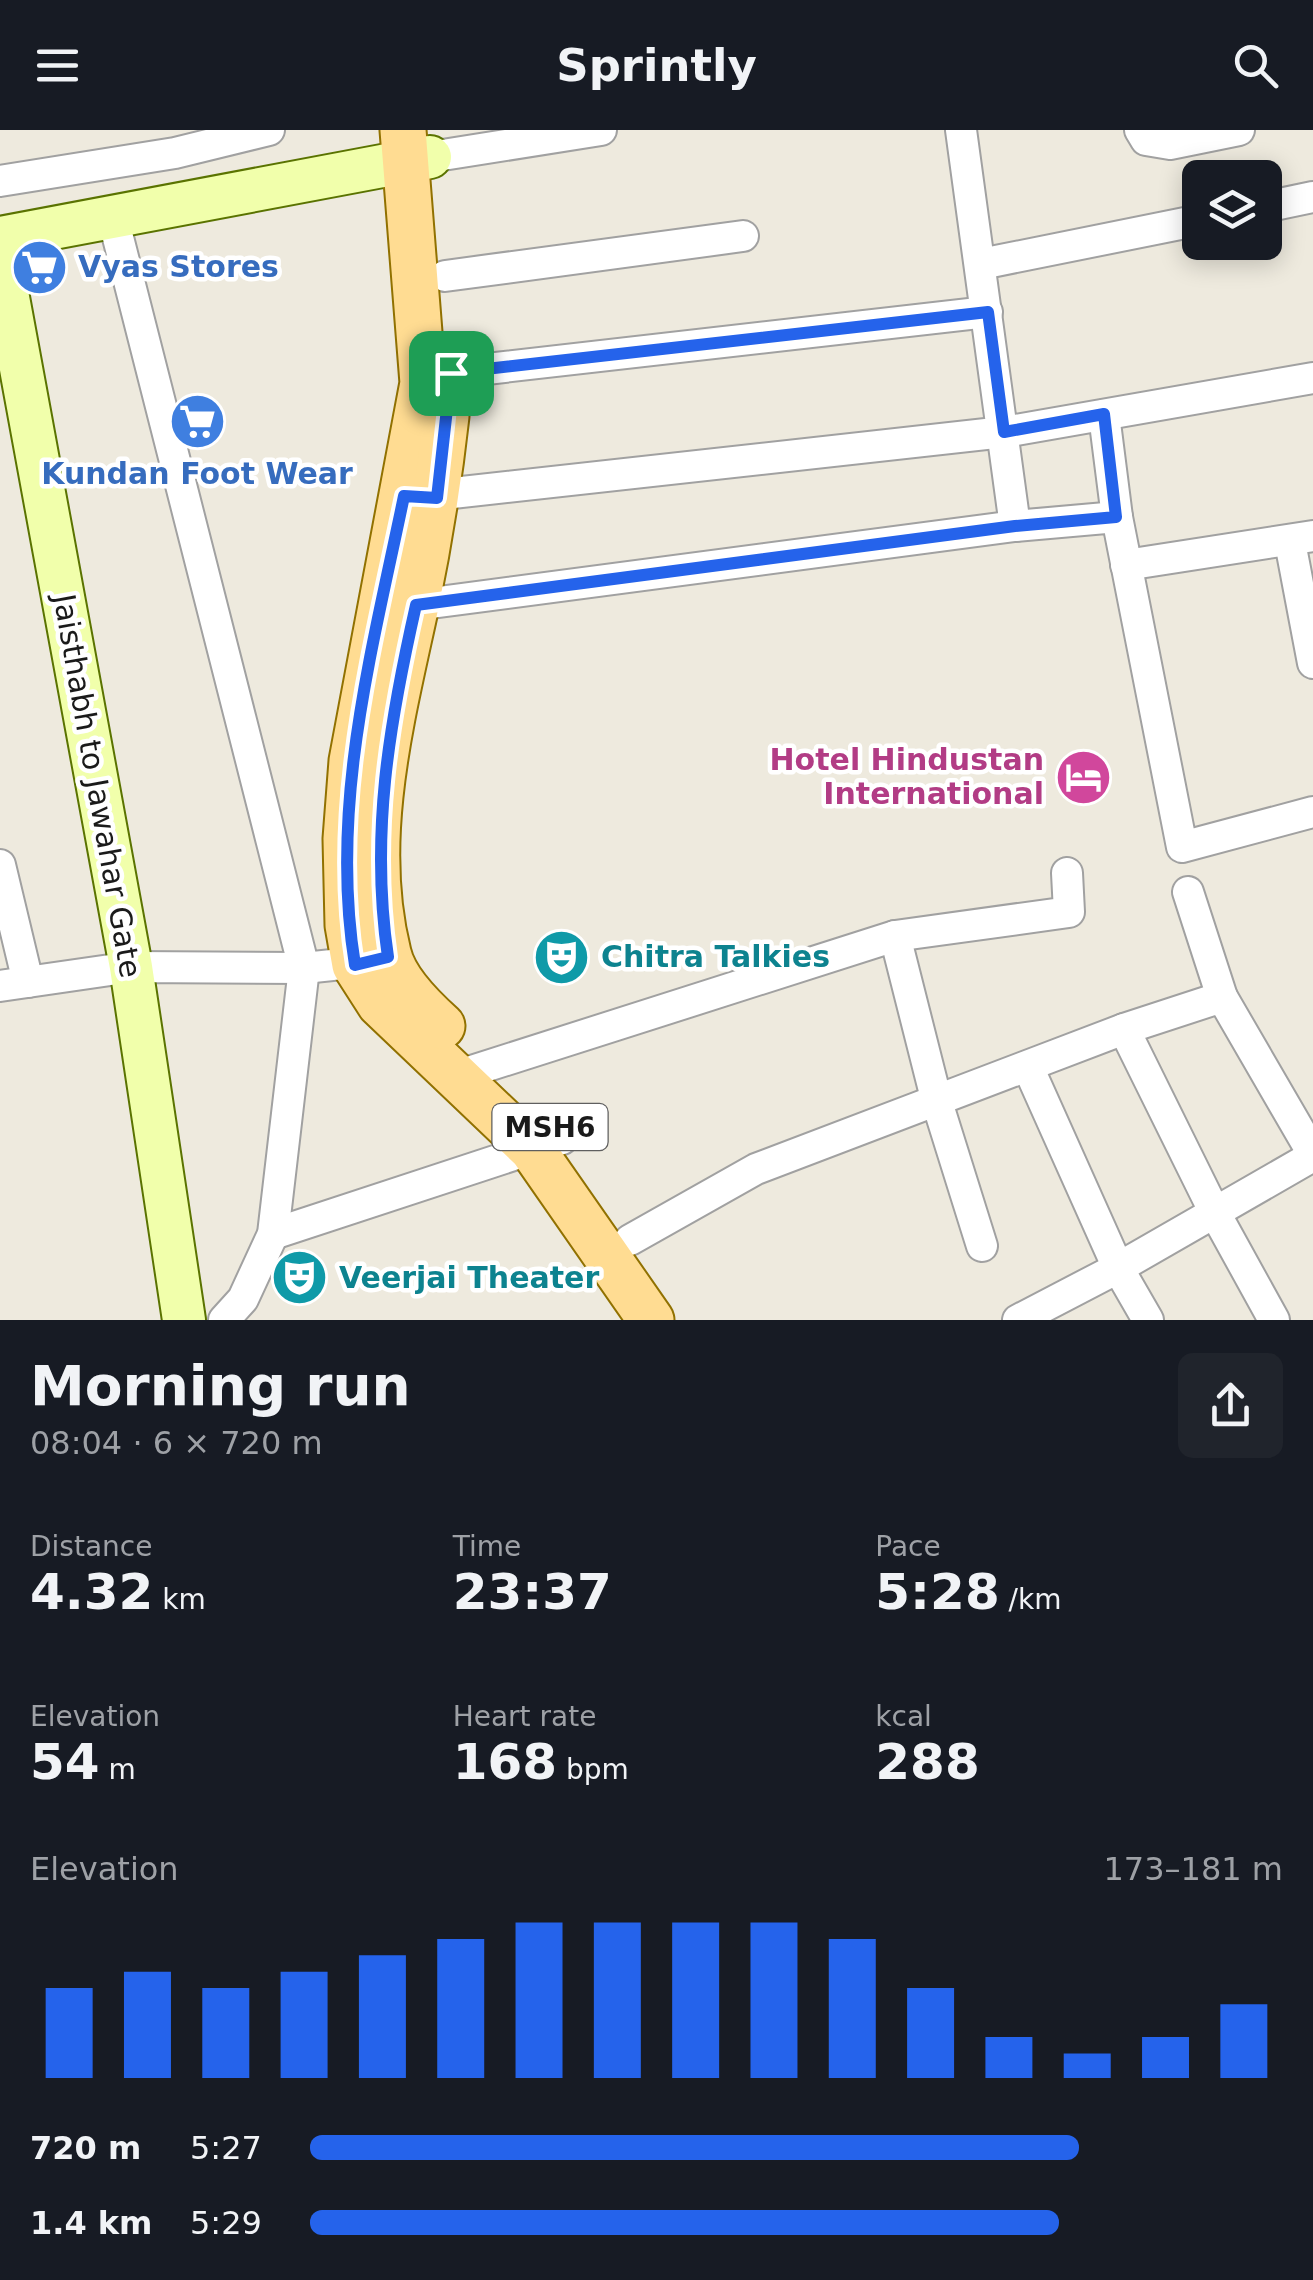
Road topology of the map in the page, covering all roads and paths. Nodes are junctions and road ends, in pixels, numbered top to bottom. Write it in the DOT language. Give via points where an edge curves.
graph roads {
  1 [pos="270,130"];
  2 [pos="601,130"];
  3 [pos="1140,130"];
  4 [pos="1239,130"];
  5 [pos="964,131"];
  6 [pos="538,134"];
  7 [pos="173,141"];
  8 [pos="417,144"];
  9 [pos="0,181"];
  10 [pos="1313,197"];
  11 [pos="1282,203"];
  12 [pos="112,214"];
  13 [pos="1182,224"];
  14 [pos="743,236"];
  15 [pos="0,238"];
  16 [pos="0,254"];
  17 [pos="981,264"];
  18 [pos="445,276"];
  19 [pos="988,312"];
  20 [pos="451,373"];
  21 [pos="1313,378"];
  22 [pos="1104,414"];
  23 [pos="1004,432"];
  24 [pos="421,497"];
  25 [pos="1116,517"];
  26 [pos="1015,526"];
  27 [pos="1302,539"];
  28 [pos="1126,565"];
  29 [pos="416,605"];
  30 [pos="1313,663"];
  31 [pos="1313,812"];
  32 [pos="0,865"];
  33 [pos="1067,873"];
  34 [pos="1188,892"];
  35 [pos="895,936"];
  36 [pos="371,961"];
  37 [pos="131,967"];
  38 [pos="304,968"];
  39 [pos="14,984"];
  40 [pos="1222,998"];
  41 [pos="1124,1029"];
  42 [pos="1028,1066"];
  43 [pos="471,1071"];
  44 [pos="937,1102"];
  45 [pos="547,1144"];
  46 [pos="1313,1155"];
  47 [pos="1214,1213"];
  48 [pos="273,1234"];
  49 [pos="630,1240"];
  50 [pos="982,1246"];
  51 [pos="1118,1268"];
  52 [pos="184,1320"];
  53 [pos="224,1320"];
  54 [pos="651,1320"];
  55 [pos="684,1320"];
  56 [pos="1018,1320"];
  57 [pos="1148,1320"];
  58 [pos="1274,1320"];
  1 -- 7 [label="street"];
  2 -- 6 [label="street"];
  3 -- 4 [label="street" via="1157,144"];
  5 -- 17 [label="street"];
  6 -- 8 [label="street"];
  7 -- 9 [label="street"];
  8 -- 12 [label="street"];
  8 -- 18 [label="main road, MSH6"];
  8 -- 24 [label="main road, MSH6"];
  10 -- 11 [label="street"];
  12 -- 15 [label="street"];
  12 -- 38 [label="street"];
  13 -- 17 [label="street"];
  14 -- 18 [label="street"];
  16 -- 37 [label="street, Jaisthabh to Jawahar Gate"];
  17 -- 19 [label="street"];
  18 -- 20 [label="main road, MSH6"];
  19 -- 20 [label="street"];
  19 -- 23 [label="street"];
  20 -- 24 [label="main road, MSH6"];
  21 -- 22 [label="street"];
  22 -- 23 [label="street"];
  22 -- 25 [label="street"];
  23 -- 24 [label="street"];
  23 -- 26 [label="street"];
  24 -- 29 [label="main road, MSH6"];
  24 -- 36 [label="main road, MSH6" via="352,761 348,925"];
  25 -- 26 [label="street"];
  25 -- 28 [label="street"];
  26 -- 29 [label="street"];
  27 -- 28 [label="street"];
  27 -- 30 [label="street"];
  28 -- 31 [label="street" via="1182,848"];
  29 -- 36 [label="main road, MSH6" via="392,714"];
  32 -- 39 [label="street"];
  33 -- 35 [label="street" via="1069,912"];
  34 -- 40 [label="street"];
  35 -- 43 [label="street"];
  35 -- 44 [label="street"];
  36 -- 38 [label="street"];
  36 -- 43 [label="main road, MSH6" via="434,1019"];
  37 -- 38 [label="street"];
  37 -- 39 [label="street"];
  37 -- 52 [label="street, Jaisthabh to Jawahar Gate"];
  38 -- 48 [label="street"];
  40 -- 41 [label="street"];
  40 -- 46 [label="street"];
  41 -- 42 [label="street"];
  41 -- 47 [label="street"];
  42 -- 44 [label="street"];
  42 -- 51 [label="street"];
  43 -- 45 [label="main road, MSH6"];
  44 -- 49 [label="street" via="756,1169"];
  44 -- 50 [label="street"];
  45 -- 48 [label="street"];
  45 -- 49 [label="main road, MSH6"];
  45 -- 54 [label="main road, MSH6"];
  46 -- 47 [label="street"];
  47 -- 51 [label="street"];
  47 -- 58 [label="street"];
  48 -- 53 [label="street" via="243,1300"];
  49 -- 55 [label="main road, MSH6"];
  51 -- 56 [label="street"];
  51 -- 57 [label="street"];
}
